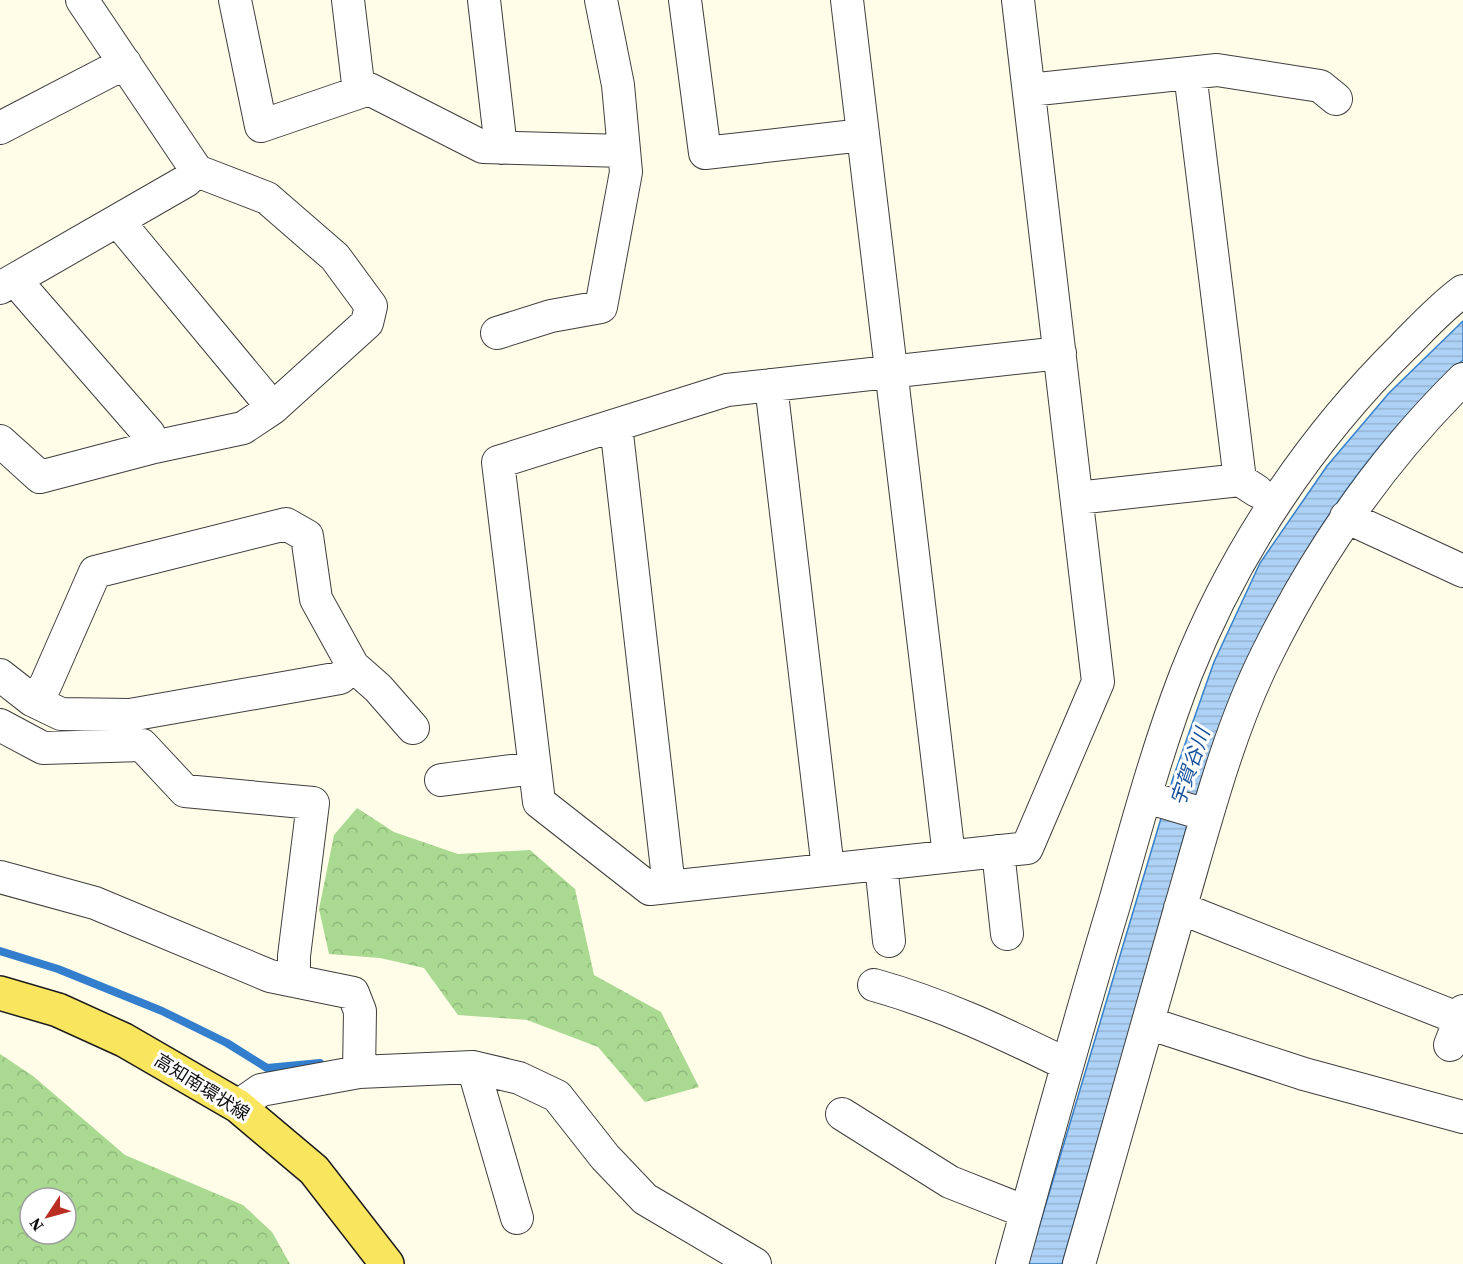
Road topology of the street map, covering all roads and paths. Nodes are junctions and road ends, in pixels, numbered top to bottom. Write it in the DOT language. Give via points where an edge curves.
graph roads {
  1 [pos="82,0"];
  2 [pos="235,0"];
  3 [pos="348,0"];
  4 [pos="484,0"];
  5 [pos="601,0"];
  6 [pos="684,0"];
  7 [pos="847,0"];
  8 [pos="1018,0"];
  9 [pos="125,63"];
  10 [pos="1190,73"];
  11 [pos="1029,90"];
  12 [pos="359,92"];
  13 [pos="1336,99"];
  14 [pos="0,128"];
  15 [pos="863,135"];
  16 [pos="501,148"];
  17 [pos="624,151"];
  18 [pos="197,171"];
  19 [pos="118,221"];
  20 [pos="7,284"];
  21 [pos="1457,306"];
  22 [pos="496,333"];
  23 [pos="1060,353"];
  24 [pos="891,372"];
  25 [pos="1463,379"];
  26 [pos="771,385"];
  27 [pos="273,408"];
  28 [pos="1449,412"];
  29 [pos="616,425"];
  30 [pos="1,445"];
  31 [pos="154,447"];
  32 [pos="1240,480"];
  33 [pos="1077,498"];
  34 [pos="1275,503"];
  35 [pos="1346,517"];
  36 [pos="1463,571"];
  37 [pos="353,666"];
  38 [pos="0,675"];
  39 [pos="32,700"];
  40 [pos="0,725"];
  41 [pos="413,728"];
  42 [pos="534,768"];
  43 [pos="441,780"];
  44 [pos="1150,798"];
  45 [pos="1201,814"];
  46 [pos="998,851"];
  47 [pos="949,856"];
  48 [pos="880,864"];
  49 [pos="828,870"];
  50 [pos="0,877"];
  51 [pos="669,887"];
  52 [pos="1180,908"];
  53 [pos="1007,933"];
  54 [pos="889,941"];
  55 [pos="294,981"];
  56 [pos="874,985"];
  57 [pos="0,993"];
  58 [pos="1148,1023"];
  59 [pos="1457,1025"];
  60 [pos="1066,1064"];
  61 [pos="473,1067"];
  62 [pos="359,1072"];
  63 [pos="238,1106"];
  64 [pos="842,1114"];
  65 [pos="1463,1117"];
  66 [pos="1026,1212"];
  67 [pos="516,1218"];
  68 [pos="387,1264"];
  69 [pos="755,1264"];
  70 [pos="1012,1264"];
  71 [pos="1079,1264"];
  1 -- 9 [label="street"];
  2 -- 12 [label="street" via="261,126"];
  3 -- 12 [label="street"];
  4 -- 16 [label="street"];
  5 -- 17 [label="street" via="618,85"];
  6 -- 15 [label="street" via="705,153"];
  7 -- 15 [label="street"];
  8 -- 11 [label="street"];
  9 -- 14 [label="street"];
  9 -- 18 [label="street"];
  10 -- 11 [label="street"];
  10 -- 13 [label="street" via="1217,70 1320,86"];
  10 -- 32 [label="street"];
  11 -- 23 [label="street"];
  12 -- 16 [label="street" via="369,89 483,147"];
  15 -- 24 [label="street"];
  16 -- 17 [label="street"];
  17 -- 22 [label="street" via="626,172 601,307 551,316"];
  18 -- 19 [label="street"];
  18 -- 27 [label="street" via="267,198 335,257 371,306 367,323"];
  19 -- 20 [label="street"];
  19 -- 27 [label="street"];
  20 -- 31 [label="street" via="149,434"];
  21 -- 34 [label="street" via="1385,365 1329,426"];
  23 -- 24 [label="street"];
  23 -- 33 [label="street"];
  24 -- 26 [label="street"];
  24 -- 47 [label="street"];
  25 -- 28 [label="street"];
  26 -- 29 [label="street" via="727,390"];
  26 -- 49 [label="street"];
  27 -- 31 [label="street" via="243,428"];
  28 -- 35 [label="street"];
  29 -- 42 [label="street" via="498,462"];
  29 -- 51 [label="street"];
  30 -- 31 [label="street" via="40,477"];
  32 -- 33 [label="street"];
  32 -- 34 [label="street"];
  33 -- 46 [label="street" via="1098,682 1027,848"];
  34 -- 44 [label="street" via="1232,576 1186,674"];
  35 -- 36 [label="street"];
  35 -- 45 [label="street" via="1267,653"];
  37 -- 39 [label="street" via="340,678 130,715 61,714"];
  37 -- 39 [label="street" via="316,599 307,536 286,524 95,572 45,686"];
  37 -- 41 [label="street"];
  38 -- 39 [label="street"];
  40 -- 55 [label="street" via="43,748 142,745 185,791 313,803"];
  42 -- 43 [label="street"];
  42 -- 51 [label="street" via="539,802 650,889"];
  44 -- 45 [label="street"];
  44 -- 60 [label="street"];
  45 -- 52 [label="street"];
  46 -- 47 [label="street"];
  46 -- 53 [label="street"];
  47 -- 48 [label="street"];
  48 -- 49 [label="street"];
  48 -- 54 [label="street"];
  49 -- 51 [label="street"];
  50 -- 55 [label="street" via="95,903 270,975"];
  52 -- 58 [label="street"];
  52 -- 59 [label="street"];
  55 -- 62 [label="street" via="353,993 360,1011"];
  56 -- 60 [label="street" via="923,998"];
  57 -- 63 [label="main road, 高知南環状線" via="58,1010 124,1040"];
  58 -- 65 [label="street" via="1304,1074"];
  58 -- 71 [label="street"];
  60 -- 66 [label="street"];
  61 -- 62 [label="street"];
  61 -- 67 [label="street"];
  61 -- 69 [label="street" via="519,1078 557,1096 604,1157 645,1199"];
  62 -- 63 [label="street" via="261,1090"];
  63 -- 68 [label="main road, 高知南環状線" via="314,1170"];
  64 -- 66 [label="street" via="950,1182"];
  66 -- 70 [label="street"];
}
